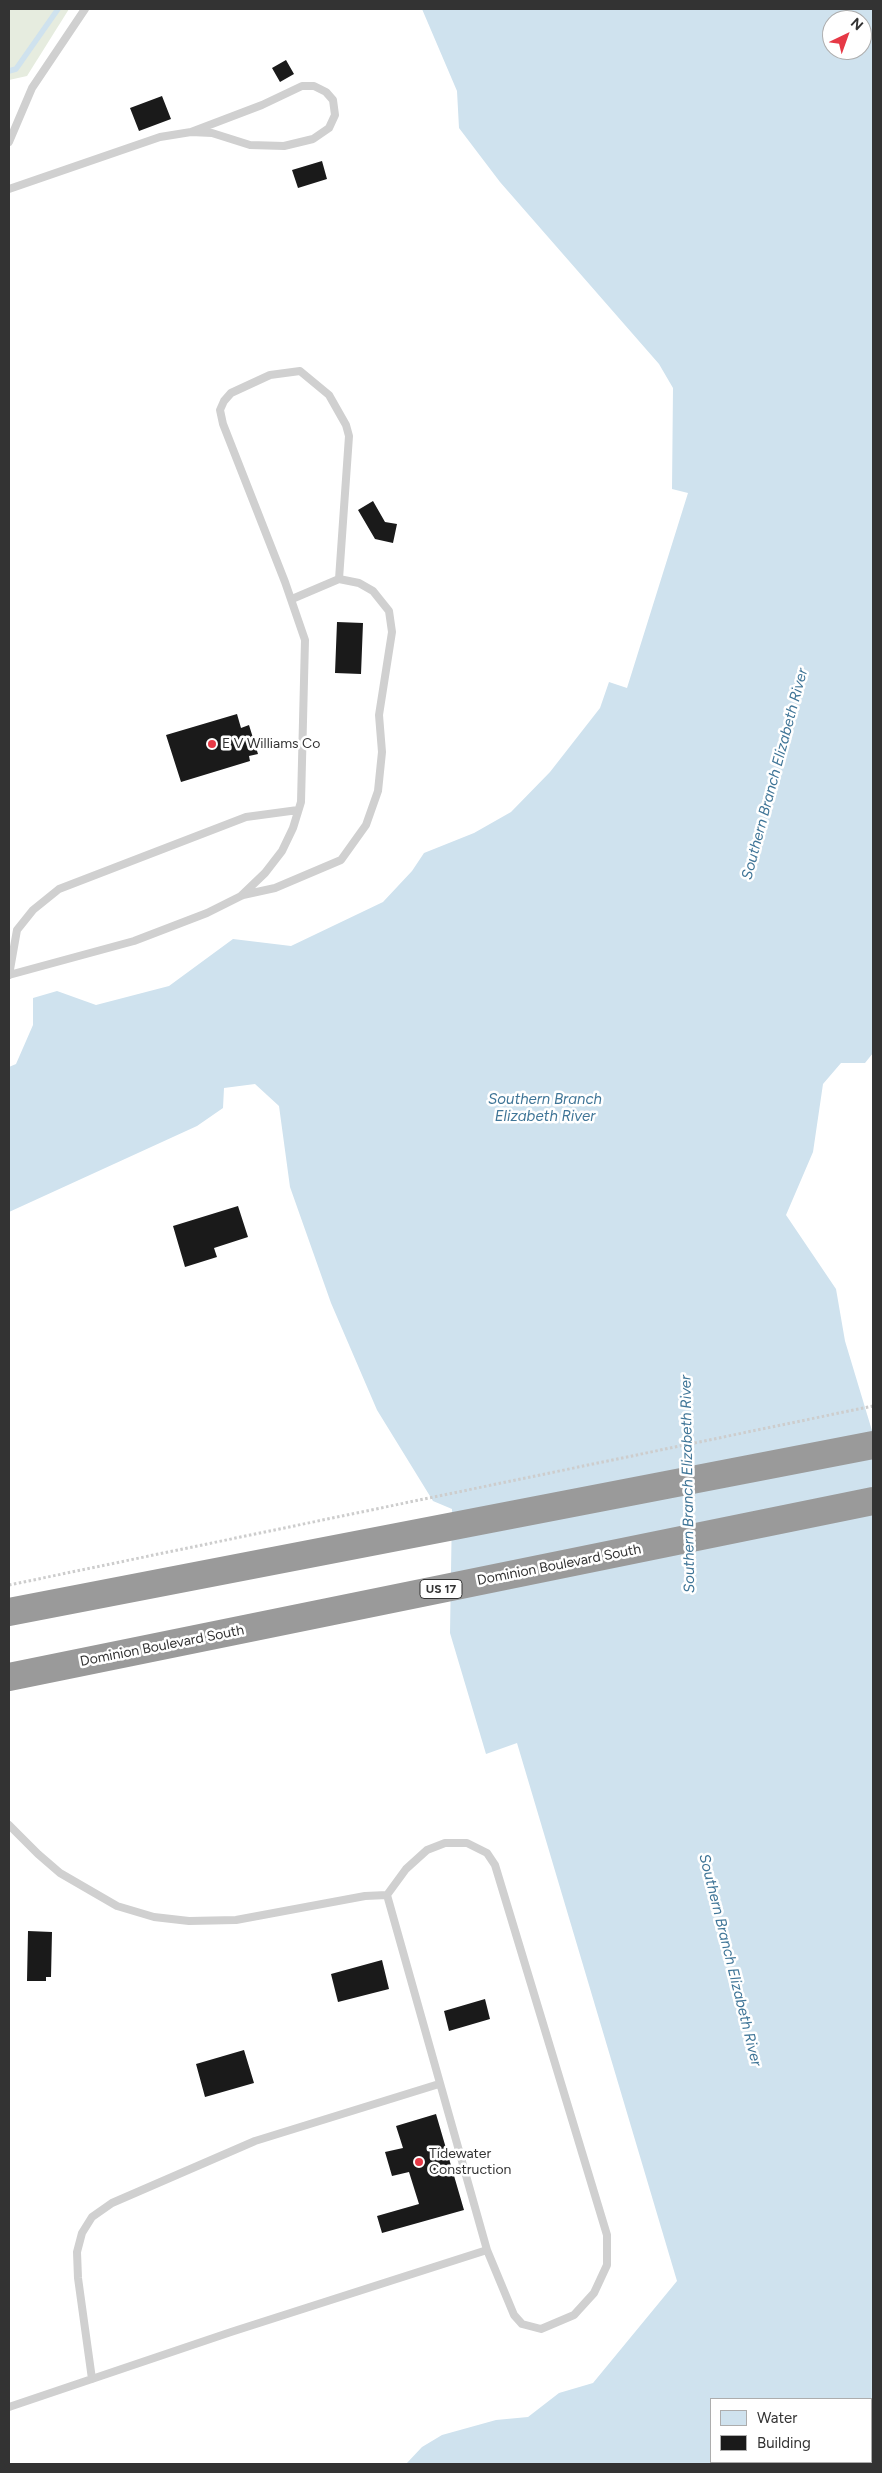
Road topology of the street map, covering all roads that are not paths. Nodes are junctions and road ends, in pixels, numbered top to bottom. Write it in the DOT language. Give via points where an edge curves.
graph roads {
  1 [pos="85,9"];
  2 [pos="190,132"];
  3 [pos="9,142"];
  4 [pos="9,189"];
  5 [pos="339,579"];
  6 [pos="292,599"];
  7 [pos="298,810"];
  8 [pos="241,896"];
  9 [pos="9,975"];
  10 [pos="873,1445"];
  11 [pos="873,1501"];
  12 [pos="9,1612"];
  13 [pos="9,1677"];
  14 [pos="9,1825"];
  15 [pos="387,1894"];
  16 [pos="439,2084"];
  17 [pos="488,2250"];
  18 [pos="92,2379"];
  19 [pos="9,2407"];
  1 -- 3 [label="lane" via="32,88"];
  2 -- 2 [label="lane" via="212,134 250,145 284,146 313,139 330,128 335,115 333,100 314,86 302,86"];
  2 -- 4 [label="lane" via="160,137"];
  5 -- 6 [label="lane"];
  5 -- 6 [label="lane" via="349,436 346,425 329,395 300,371 270,375 231,393 220,410"];
  5 -- 8 [label="lane" via="359,583 373,591 389,610 392,632 379,715 382,752 378,791 366,825 341,860 275,888"];
  6 -- 7 [label="lane" via="305,640 304,731"];
  7 -- 8 [label="lane" via="282,851"];
  7 -- 9 [label="lane" via="246,817 59,889 33,910 17,930"];
  8 -- 9 [label="lane" via="134,941"];
  10 -- 12 [label="highway"];
  11 -- 13 [label="highway, Dominion Boulevard South / US 17"];
  14 -- 15 [label="lane" via="60,1873 117,1906 154,1916 189,1921 236,1920"];
  15 -- 16 [label="lane"];
  15 -- 17 [label="lane" via="406,1869 427,1850 445,1843 467,1843 487,1853 495,1865 607,2235 606,2265 594,2294 574,2315 541,2329 522,2324 514,2315"];
  16 -- 17 [label="lane"];
  16 -- 18 [label="lane" via="255,2141 112,2203 92,2217 82,2233 77,2252"];
  17 -- 18 [label="lane"];
  18 -- 19 [label="lane"];
}
